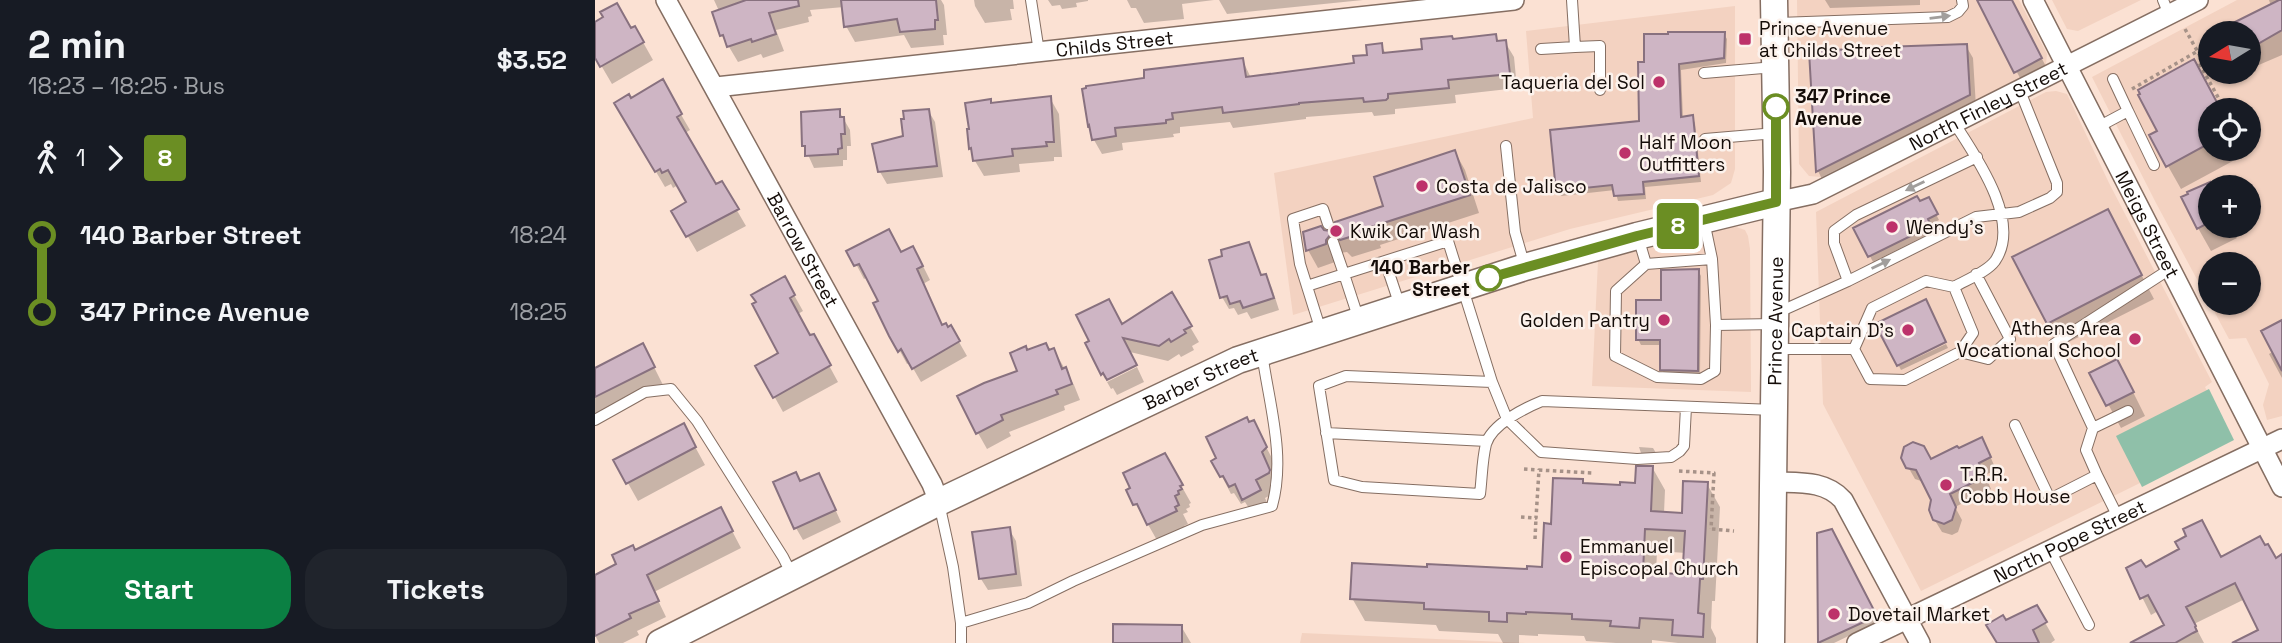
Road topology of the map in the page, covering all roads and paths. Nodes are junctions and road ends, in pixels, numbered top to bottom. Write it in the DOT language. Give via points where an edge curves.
graph roads {
  1 [pos="666,0"];
  2 [pos="1031,0"];
  3 [pos="1514,0"];
  4 [pos="1572,0"];
  5 [pos="1962,0"];
  6 [pos="2033,0"];
  7 [pos="2198,0"];
  8 [pos="1434,4"];
  9 [pos="2169,9"];
  10 [pos="1774,12"];
  11 [pos="1575,47"];
  12 [pos="1541,49"];
  13 [pos="2198,51"];
  14 [pos="1039,53"];
  15 [pos="1775,67"];
  16 [pos="2067,68"];
  17 [pos="1704,73"];
  18 [pos="2113,79"];
  19 [pos="716,87"];
  20 [pos="1600,90"];
  21 [pos="2020,91"];
  22 [pos="2121,96"];
  23 [pos="2128,111"];
  24 [pos="1955,124"];
  25 [pos="2098,127"];
  26 [pos="1776,133"];
  27 [pos="1706,139"];
  28 [pos="1506,146"];
  29 [pos="1977,157"];
  30 [pos="2154,165"];
  31 [pos="1776,202"];
  32 [pos="2002,214"];
  33 [pos="1703,219"];
  34 [pos="1328,224"];
  35 [pos="1637,236"];
  36 [pos="1333,242"];
  37 [pos="1712,259"];
  38 [pos="1385,261"];
  39 [pos="1646,264"];
  40 [pos="1525,267"];
  41 [pos="2170,269"];
  42 [pos="1344,274"];
  43 [pos="1976,274"];
  44 [pos="1848,281"];
  45 [pos="1307,286"];
  46 [pos="1462,286"];
  47 [pos="1954,287"];
  48 [pos="1400,307"];
  49 [pos="1359,320"];
  50 [pos="1716,325"];
  51 [pos="1775,329"];
  52 [pos="1322,333"];
  53 [pos="1854,349"];
  54 [pos="1262,352"];
  55 [pos="1960,352"];
  56 [pos="1492,382"];
  57 [pos="1686,407"];
  58 [pos="1775,410"];
  59 [pos="2129,411"];
  60 [pos="1507,419"];
  61 [pos="595,420"];
  62 [pos="2015,425"];
  63 [pos="2093,428"];
  64 [pos="1326,433"];
  65 [pos="2282,439"];
  66 [pos="1487,441"];
  67 [pos="2262,448"];
  68 [pos="1524,469"];
  69 [pos="1540,470"];
  70 [pos="1679,471"];
  71 [pos="1604,473"];
  72 [pos="2097,475"];
  73 [pos="1774,482"];
  74 [pos="2282,487"];
  75 [pos="939,502"];
  76 [pos="1521,517"];
  77 [pos="2118,517"];
  78 [pos="1536,518"];
  79 [pos="1734,531"];
  80 [pos="1535,539"];
  81 [pos="2050,550"];
  82 [pos="793,576"];
  83 [pos="1908,620"];
  84 [pos="961,623"];
  85 [pos="2089,625"];
  86 [pos="660,643"];
  87 [pos="961,643"];
  88 [pos="1771,643"];
  89 [pos="1857,643"];
  90 [pos="1920,643"];
  1 -- 19 [label="street, Barrow Street"];
  2 -- 14 [label="lane"];
  3 -- 8 [label="street, Childs Street"];
  4 -- 11 [label="lane"];
  10 -- 5 [label="lane, one-way" via="1948,17 1963,6"];
  6 -- 16 [label="street, Meigs Street"];
  7 -- 9 [label="street, North Finley Street"];
  8 -- 14 [label="street, Childs Street"];
  9 -- 13 [label="path"];
  9 -- 16 [label="street, North Finley Street"];
  10 -- 15 [label="street, Prince Avenue"];
  11 -- 12 [label="lane"];
  11 -- 20 [label="lane" via="1600,46"];
  13 -- 22 [label="path"];
  14 -- 19 [label="street, Childs Street"];
  15 -- 17 [label="lane"];
  15 -- 26 [label="street, Prince Avenue"];
  16 -- 21 [label="street, North Finley Street"];
  16 -- 25 [label="street, Meigs Street"];
  18 -- 22 [label="lane"];
  19 -- 75 [label="street, Barrow Street"];
  21 -- 24 [label="street, North Finley Street"];
  21 -- 32 [label="lane" via="2057,192 2019,212"];
  22 -- 23 [label="lane"];
  23 -- 25 [label="lane"];
  23 -- 30 [label="lane"];
  24 -- 29 [label="lane"];
  24 -- 31 [label="street, North Finley Street" via="1813,194"];
  25 -- 41 [label="street, Meigs Street"];
  26 -- 27 [label="lane"];
  26 -- 31 [label="street, Prince Avenue"];
  28 -- 40 [label="lane" via="1515,232"];
  29 -- 32 [label="lane"];
  29 -- 44 [label="lane, one-way" via="1856,215 1834,231"];
  31 -- 33 [label="street, Barber Street"];
  31 -- 51 [label="street, Prince Avenue"];
  32 -- 43 [label="lane" via="2001,249 1993,264"];
  44 -- 32 [label="lane, one-way" via="1976,217"];
  33 -- 35 [label="street, Barber Street"];
  33 -- 37 [label="lane"];
  34 -- 45 [label="lane" via="1323,209 1293,219"];
  35 -- 39 [label="lane"];
  35 -- 40 [label="street, Barber Street"];
  36 -- 42 [label="lane"];
  37 -- 39 [label="lane"];
  37 -- 50 [label="lane"];
  38 -- 42 [label="lane"];
  38 -- 46 [label="lane" via="1448,241"];
  38 -- 48 [label="lane"];
  39 -- 50 [label="lane" via="1616,291 1615,356 1657,377 1701,379 1715,370"];
  40 -- 46 [label="street, Barber Street"];
  41 -- 63 [label="lane" via="2054,344"];
  41 -- 67 [label="street, Meigs Street"];
  42 -- 45 [label="lane"];
  42 -- 49 [label="lane"];
  43 -- 47 [label="lane"];
  43 -- 55 [label="lane" via="2010,339 1988,359"];
  44 -- 51 [label="lane"];
  45 -- 52 [label="lane"];
  46 -- 48 [label="street, Barber Street"];
  46 -- 56 [label="lane"];
  47 -- 53 [label="lane" via="1926,281 1872,308"];
  47 -- 55 [label="lane" via="1973,333"];
  48 -- 49 [label="street, Barber Street"];
  49 -- 52 [label="street, Barber Street"];
  50 -- 51 [label="lane"];
  51 -- 53 [label="lane"];
  51 -- 58 [label="street, Prince Avenue"];
  52 -- 54 [label="street, Barber Street"];
  53 -- 55 [label="lane" via="1871,379 1905,380"];
  54 -- 75 [label="street, Barber Street"];
  54 -- 84 [label="lane" via="1275,424 1277,487 1272,506 1202,526 1028,603"];
  56 -- 60 [label="lane"];
  56 -- 64 [label="lane" via="1346,376 1319,386"];
  57 -- 58 [label="lane"];
  57 -- 60 [label="lane" via="1542,401"];
  57 -- 60 [label="lane" via="1683,446 1663,459 1548,454"];
  58 -- 73 [label="street, Prince Avenue"];
  59 -- 63 [label="lane"];
  60 -- 66 [label="lane"];
  61 -- 82 [label="lane" via="645,392 671,389 697,421"];
  62 -- 72 [label="lane" via="2050,499"];
  63 -- 72 [label="lane" via="2086,450"];
  64 -- 66 [label="lane"];
  64 -- 66 [label="lane" via="1334,480 1362,487 1480,495"];
  65 -- 67 [label="street, North Pope Street"];
  67 -- 74 [label="street, Meigs Street"];
  67 -- 77 [label="street, North Pope Street"];
  68 -- 69 [label="path"];
  69 -- 71 [label="path"];
  69 -- 78 [label="path"];
  70 -- 79 [label="path" via="1714,473 1710,529"];
  72 -- 77 [label="lane"];
  73 -- 83 [label="street" via="1822,485 1836,492"];
  73 -- 88 [label="street, Prince Avenue"];
  75 -- 82 [label="street, Barber Street"];
  75 -- 84 [label="lane"];
  76 -- 78 [label="path"];
  77 -- 81 [label="street, North Pope Street"];
  78 -- 80 [label="path"];
  81 -- 83 [label="street, North Pope Street"];
  81 -- 85 [label="lane"];
  82 -- 86 [label="street, Barber Street"];
  83 -- 89 [label="street, North Pope Street"];
  83 -- 90 [label="street"];
  84 -- 87 [label="lane"];
}
